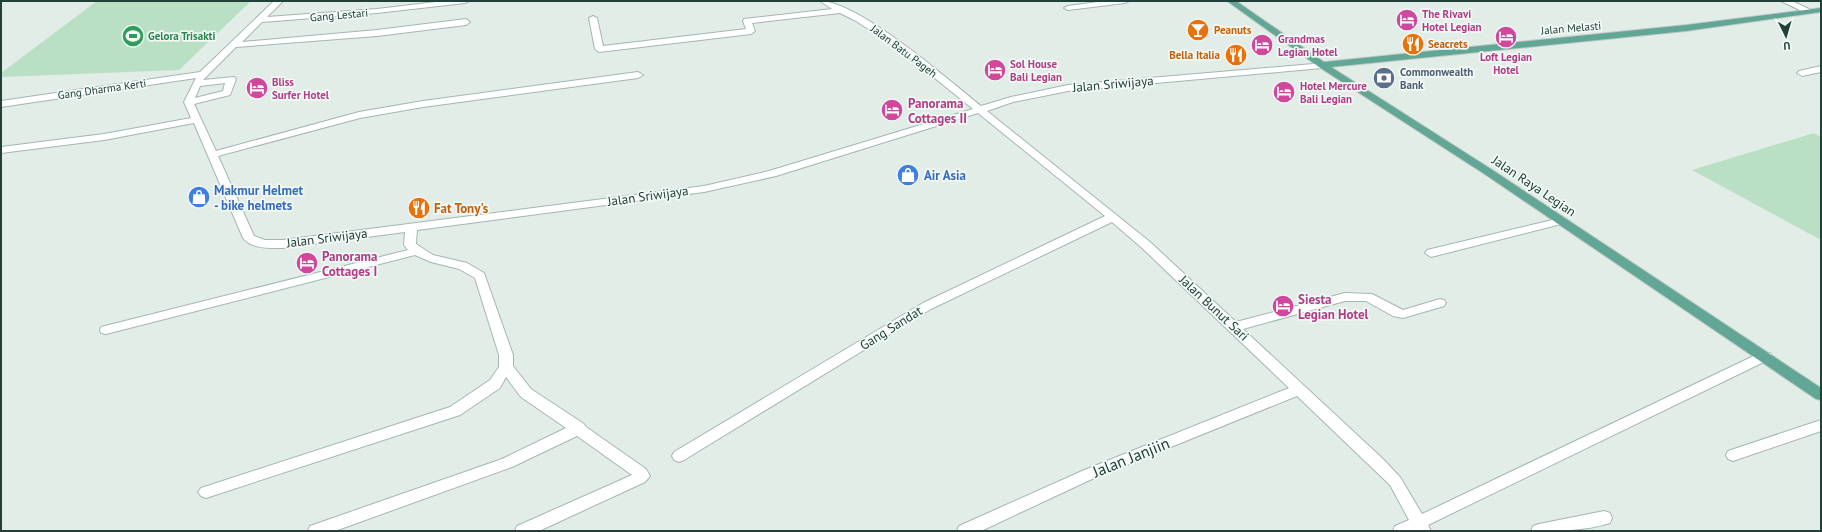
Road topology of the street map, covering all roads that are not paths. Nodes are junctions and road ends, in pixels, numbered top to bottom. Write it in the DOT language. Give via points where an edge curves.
graph roads {
  1 [pos="279,1"];
  2 [pos="466,1"];
  3 [pos="824,1"];
  4 [pos="1125,1"];
  5 [pos="1231,1"];
  6 [pos="1785,1"];
  7 [pos="1068,8"];
  8 [pos="841,10"];
  9 [pos="1821,10"];
  10 [pos="1809,11"];
  11 [pos="593,18"];
  12 [pos="260,20"];
  13 [pos="466,22"];
  14 [pos="234,45"];
  15 [pos="1322,65"];
  16 [pos="1821,69"];
  17 [pos="1802,73"];
  18 [pos="203,74"];
  19 [pos="638,75"];
  20 [pos="196,84"];
  21 [pos="189,102"];
  22 [pos="1,104"];
  23 [pos="979,110"];
  24 [pos="196,120"];
  25 [pos="1,150"];
  26 [pos="212,155"];
  27 [pos="1113,217"];
  28 [pos="1561,221"];
  29 [pos="411,227"];
  30 [pos="417,251"];
  31 [pos="1431,253"];
  32 [pos="1440,303"];
  33 [pos="1234,327"];
  34 [pos="106,330"];
  35 [pos="1765,356"];
  36 [pos="506,367"];
  37 [pos="1300,389"];
  38 [pos="1821,395"];
  39 [pos="1821,425"];
  40 [pos="579,428"];
  41 [pos="1733,455"];
  42 [pos="679,456"];
  43 [pos="206,492"];
  44 [pos="1604,518"];
  45 [pos="1420,526"];
  46 [pos="316,531"];
  47 [pos="523,531"];
  48 [pos="965,531"];
  49 [pos="1401,531"];
  50 [pos="1540,531"];
  1 -- 12 [label="street"];
  2 -- 12 [label="street, Gang Lestari"];
  3 -- 8 [label="street, Jalan Batu Pageh"];
  4 -- 7 [label="street"];
  5 -- 15 [label="main road, Jalan Raya Legian"];
  6 -- 10 [label="street"];
  8 -- 11 [label="street" via="746,21 751,30 600,49"];
  8 -- 23 [label="street, Jalan Batu Pageh" via="878,30 903,48"];
  9 -- 10 [label="main road, Jalan Melasti"];
  10 -- 15 [label="main road, Jalan Melasti" via="1686,28"];
  12 -- 14 [label="street"];
  13 -- 14 [label="street" via="377,33"];
  14 -- 18 [label="street"];
  15 -- 23 [label="street, Jalan Sriwijaya" via="1068,88 1011,100"];
  15 -- 28 [label="main road, Jalan Raya Legian"];
  16 -- 17 [label="street"];
  18 -- 20 [label="street"];
  18 -- 22 [label="street, Gang Dharma Kerti"];
  19 -- 26 [label="street" via="423,104 359,116"];
  20 -- 21 [label="street"];
  20 -- 21 [label="street" via="231,79 226,93"];
  21 -- 24 [label="street, Jalan Sriwijaya"];
  23 -- 27 [label="street, Jalan Bunut Sari"];
  23 -- 29 [label="street, Jalan Sriwijaya" via="739,182 704,189"];
  24 -- 25 [label="street" via="104,137"];
  24 -- 26 [label="street, Jalan Sriwijaya"];
  26 -- 29 [label="street, Jalan Sriwijaya" via="249,238 255,243 283,244"];
  27 -- 33 [label="street, Jalan Bunut Sari"];
  27 -- 42 [label="street, Gang Sandat" via="927,306"];
  28 -- 31 [label="street"];
  28 -- 35 [label="main road, Jalan Raya Legian"];
  29 -- 30 [label="street" via="410,244"];
  30 -- 34 [label="street"];
  30 -- 36 [label="street" via="436,261 464,266 480,276 506,355"];
  32 -- 33 [label="street" via="1403,314 1368,297 1345,298"];
  33 -- 37 [label="street, Jalan Bunut Sari"];
  35 -- 38 [label="main road, Jalan Raya Legian"];
  35 -- 45 [label="street"];
  36 -- 40 [label="street" via="526,392"];
  36 -- 43 [label="street" via="495,384 455,411"];
  37 -- 45 [label="street, Jalan Bunut Sari" via="1391,477"];
  37 -- 48 [label="street, Jalan Janjiin" via="1087,475"];
  39 -- 41 [label="street"];
  40 -- 46 [label="street" via="507,463"];
  40 -- 47 [label="street" via="642,476"];
  44 -- 50 [label="street"];
  45 -- 49 [label="street"];
}
